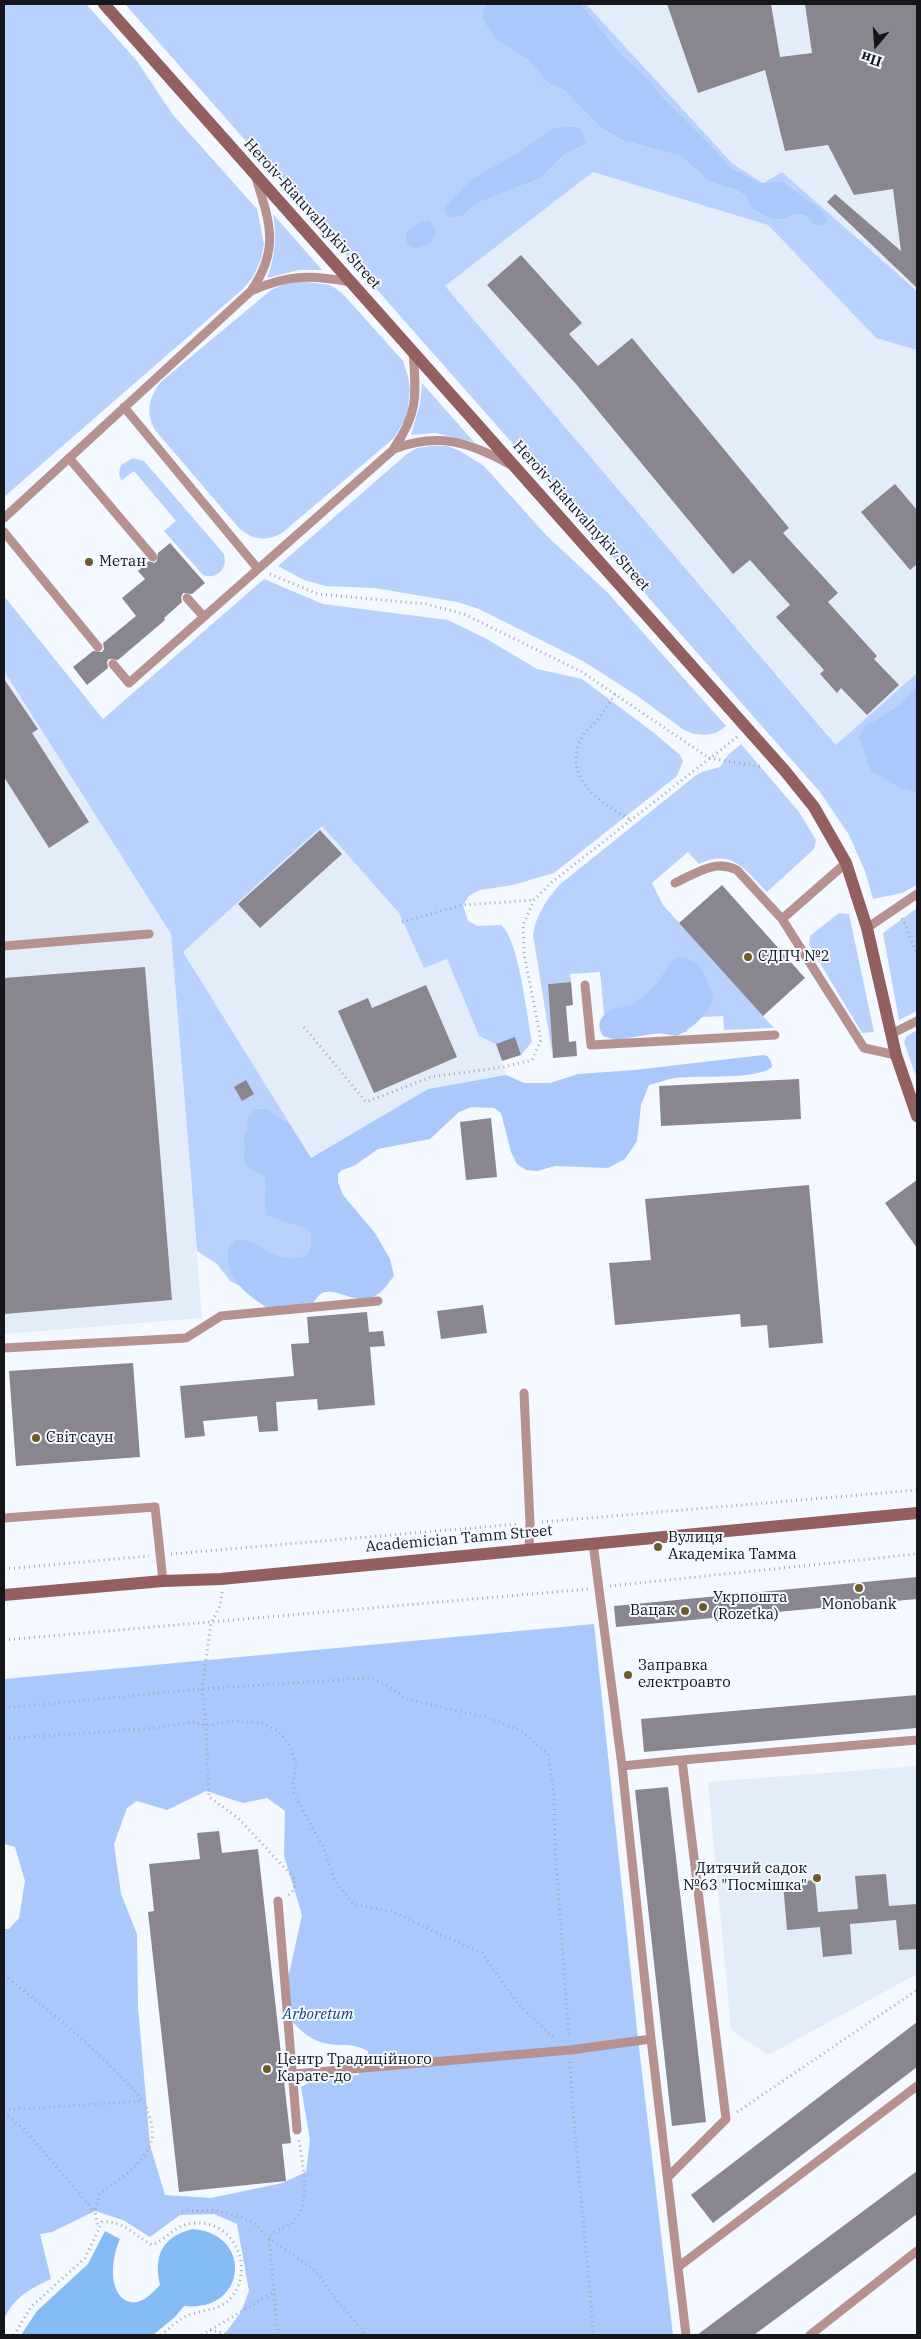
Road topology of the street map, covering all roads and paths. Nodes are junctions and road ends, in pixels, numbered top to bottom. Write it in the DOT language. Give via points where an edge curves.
graph roads {
  1 [pos="104,4"];
  2 [pos="255,175"];
  3 [pos="352,282"];
  4 [pos="251,291"];
  5 [pos="413,352"];
  6 [pos="124,407"];
  7 [pos="394,449"];
  8 [pos="69,458"];
  9 [pos="516,467"];
  10 [pos="4,518"];
  11 [pos="4,532"];
  12 [pos="153,558"];
  13 [pos="258,569"];
  14 [pos="187,598"];
  15 [pos="204,617"];
  16 [pos="98,647"];
  17 [pos="113,664"];
  18 [pos="615,694"];
  19 [pos="747,728"];
  20 [pos="709,758"];
  21 [pos="785,771"];
  22 [pos="631,820"];
  23 [pos="846,862"];
  24 [pos="675,883"];
  25 [pos="917,894"];
  26 [pos="534,900"];
  27 [pos="899,906"];
  28 [pos="782,919"];
  29 [pos="402,922"];
  30 [pos="867,928"];
  31 [pos="149,934"];
  32 [pos="4,946"];
  33 [pos="917,954"];
  34 [pos="585,985"];
  35 [pos="917,1021"];
  36 [pos="304,1026"];
  37 [pos="891,1034"];
  38 [pos="775,1035"];
  39 [pos="896,1055"];
  40 [pos="917,1116"];
  41 [pos="378,1301"];
  42 [pos="4,1348"];
  43 [pos="524,1393"];
  44 [pos="917,1490"];
  45 [pos="917,1513"];
  46 [pos="4,1518"];
  47 [pos="530,1523"];
  48 [pos="593,1543"];
  49 [pos="528,1548"];
  50 [pos="917,1554"];
  51 [pos="160,1555"];
  52 [pos="4,1569"];
  53 [pos="221,1579"];
  54 [pos="163,1581"];
  55 [pos="599,1587"];
  56 [pos="4,1594"];
  57 [pos="211,1623"];
  58 [pos="4,1640"];
  59 [pos="202,1690"];
  60 [pos="4,1708"];
  61 [pos="206,1726"];
  62 [pos="4,1739"];
  63 [pos="917,1740"];
  64 [pos="682,1760"];
  65 [pos="622,1766"];
  66 [pos="278,1901"];
  67 [pos="4,1975"];
  68 [pos="917,1990"];
  69 [pos="651,2038"];
  70 [pos="570,2050"];
  71 [pos="294,2074"];
  72 [pos="917,2086"];
  73 [pos="141,2101"];
  74 [pos="4,2112"];
  75 [pos="726,2120"];
  76 [pos="297,2130"];
  77 [pos="668,2177"];
  78 [pos="95,2211"];
  79 [pos="182,2211"];
  80 [pos="98,2228"];
  81 [pos="269,2238"];
  82 [pos="917,2251"];
  83 [pos="678,2267"];
  84 [pos="274,2292"];
  85 [pos="210,2330"];
  86 [pos="14,2335"];
  87 [pos="161,2335"];
  88 [pos="202,2335"];
  89 [pos="232,2335"];
  90 [pos="278,2335"];
  91 [pos="366,2335"];
  92 [pos="593,2335"];
  93 [pos="686,2335"];
  94 [pos="810,2335"];
  1 -- 2 [label="street, Heroiv-Riatuvalnykiv Street"];
  2 -- 3 [label="street, Heroiv-Riatuvalnykiv Street"];
  2 -- 4 [label="lane" via="269,224 270,247 262,275"];
  3 -- 4 [label="lane" via="294,277"];
  3 -- 5 [label="street, Heroiv-Riatuvalnykiv Street"];
  4 -- 6 [label="lane"];
  5 -- 7 [label="lane" via="414,409 406,432"];
  5 -- 9 [label="street, Heroiv-Riatuvalnykiv Street"];
  6 -- 8 [label="lane"];
  6 -- 13 [label="lane"];
  7 -- 9 [label="lane" via="423,440 452,441 484,451"];
  7 -- 13 [label="lane"];
  8 -- 10 [label="lane"];
  8 -- 12 [label="lane"];
  9 -- 19 [label="street, Heroiv-Riatuvalnykiv Street"];
  11 -- 16 [label="lane"];
  13 -- 15 [label="lane"];
  13 -- 18 [label="path" via="318,594 426,604 464,614 582,672"];
  14 -- 15 [label="lane"];
  15 -- 17 [label="lane" via="128,683"];
  18 -- 20 [label="path"];
  18 -- 22 [label="path" via="584,734 577,748 575,765 582,782 599,799"];
  19 -- 20 [label="path"];
  19 -- 21 [label="street, Heroiv-Riatuvalnykiv Street"];
  20 -- 21 [label="path"];
  20 -- 22 [label="path"];
  21 -- 23 [label="street, Heroiv-Riatuvalnykiv Street" via="814,807"];
  22 -- 26 [label="path"];
  23 -- 28 [label="lane"];
  23 -- 30 [label="street, Heroiv-Riatuvalnykiv Street"];
  24 -- 28 [label="lane" via="710,867 728,866 738,870"];
  25 -- 27 [label="lane"];
  26 -- 29 [label="path" via="463,905"];
  26 -- 36 [label="path" via="523,925 524,954 541,1040 532,1060 431,1077 366,1102"];
  27 -- 30 [label="lane"];
  27 -- 33 [label="path"];
  28 -- 39 [label="lane" via="864,1048"];
  30 -- 37 [label="street, Heroiv-Riatuvalnykiv Street"];
  31 -- 32 [label="lane"];
  34 -- 38 [label="lane" via="591,1045"];
  35 -- 37 [label="lane"];
  37 -- 39 [label="street, Heroiv-Riatuvalnykiv Street"];
  39 -- 40 [label="street, Heroiv-Riatuvalnykiv Street"];
  41 -- 42 [label="lane" via="221,1316 186,1338"];
  43 -- 47 [label="lane"];
  44 -- 47 [label="path"];
  45 -- 48 [label="street, Academician Tamm Street"];
  46 -- 51 [label="lane" via="154,1507"];
  47 -- 49 [label="lane"];
  47 -- 51 [label="path"];
  48 -- 49 [label="street, Academician Tamm Street"];
  48 -- 55 [label="lane"];
  49 -- 53 [label="street, Academician Tamm Street"];
  50 -- 55 [label="path"];
  51 -- 52 [label="path"];
  51 -- 54 [label="lane"];
  53 -- 54 [label="street, Academician Tamm Street"];
  53 -- 57 [label="path" via="221,1601"];
  54 -- 56 [label="street, Academician Tamm Street"];
  55 -- 57 [label="path"];
  55 -- 65 [label="lane"];
  57 -- 58 [label="path"];
  57 -- 59 [label="path"];
  59 -- 60 [label="path"];
  59 -- 61 [label="path"];
  59 -- 70 [label="path" via="370,1678 405,1699 489,1718 521,1731 548,1754 554,1793"];
  61 -- 62 [label="path" via="192,1722 155,1728"];
  61 -- 66 [label="path" via="209,1797 238,1818 295,1879 292,1893"];
  61 -- 70 [label="path" via="230,1721 261,1723 278,1730 289,1744 296,1764 292,1784 294,1794 324,1848 335,1881 354,1904 390,1911 482,1953 518,2004"];
  63 -- 64 [label="lane"];
  64 -- 65 [label="lane"];
  64 -- 75 [label="lane"];
  65 -- 69 [label="lane"];
  66 -- 71 [label="lane"];
  67 -- 73 [label="path" via="99,2054"];
  68 -- 75 [label="path"];
  69 -- 70 [label="lane"];
  69 -- 77 [label="lane"];
  70 -- 71 [label="lane"];
  70 -- 92 [label="path" via="574,2143"];
  71 -- 76 [label="lane"];
  72 -- 83 [label="lane"];
  73 -- 74 [label="path"];
  73 -- 78 [label="path" via="147,2108 153,2136 146,2156 129,2174 99,2195"];
  74 -- 78 [label="path" via="24,2129"];
  75 -- 77 [label="lane"];
  76 -- 81 [label="path" via="305,2186 299,2213 291,2224"];
  77 -- 83 [label="lane"];
  78 -- 80 [label="path"];
  79 -- 81 [label="path" via="214,2210 238,2216 254,2223"];
  80 -- 86 [label="path" via="85,2258 31,2307"];
  80 -- 87 [label="path" via="102,2222 111,2221 152,2244 160,2242 176,2228 197,2222 218,2228 235,2244 240,2254 241,2274 234,2295 220,2307 181,2319"];
  81 -- 84 [label="path"];
  81 -- 91 [label="path" via="316,2272"];
  82 -- 94 [label="lane"];
  83 -- 93 [label="lane"];
  84 -- 85 [label="path"];
  84 -- 90 [label="path"];
  85 -- 88 [label="path"];
  85 -- 89 [label="path"];
}
